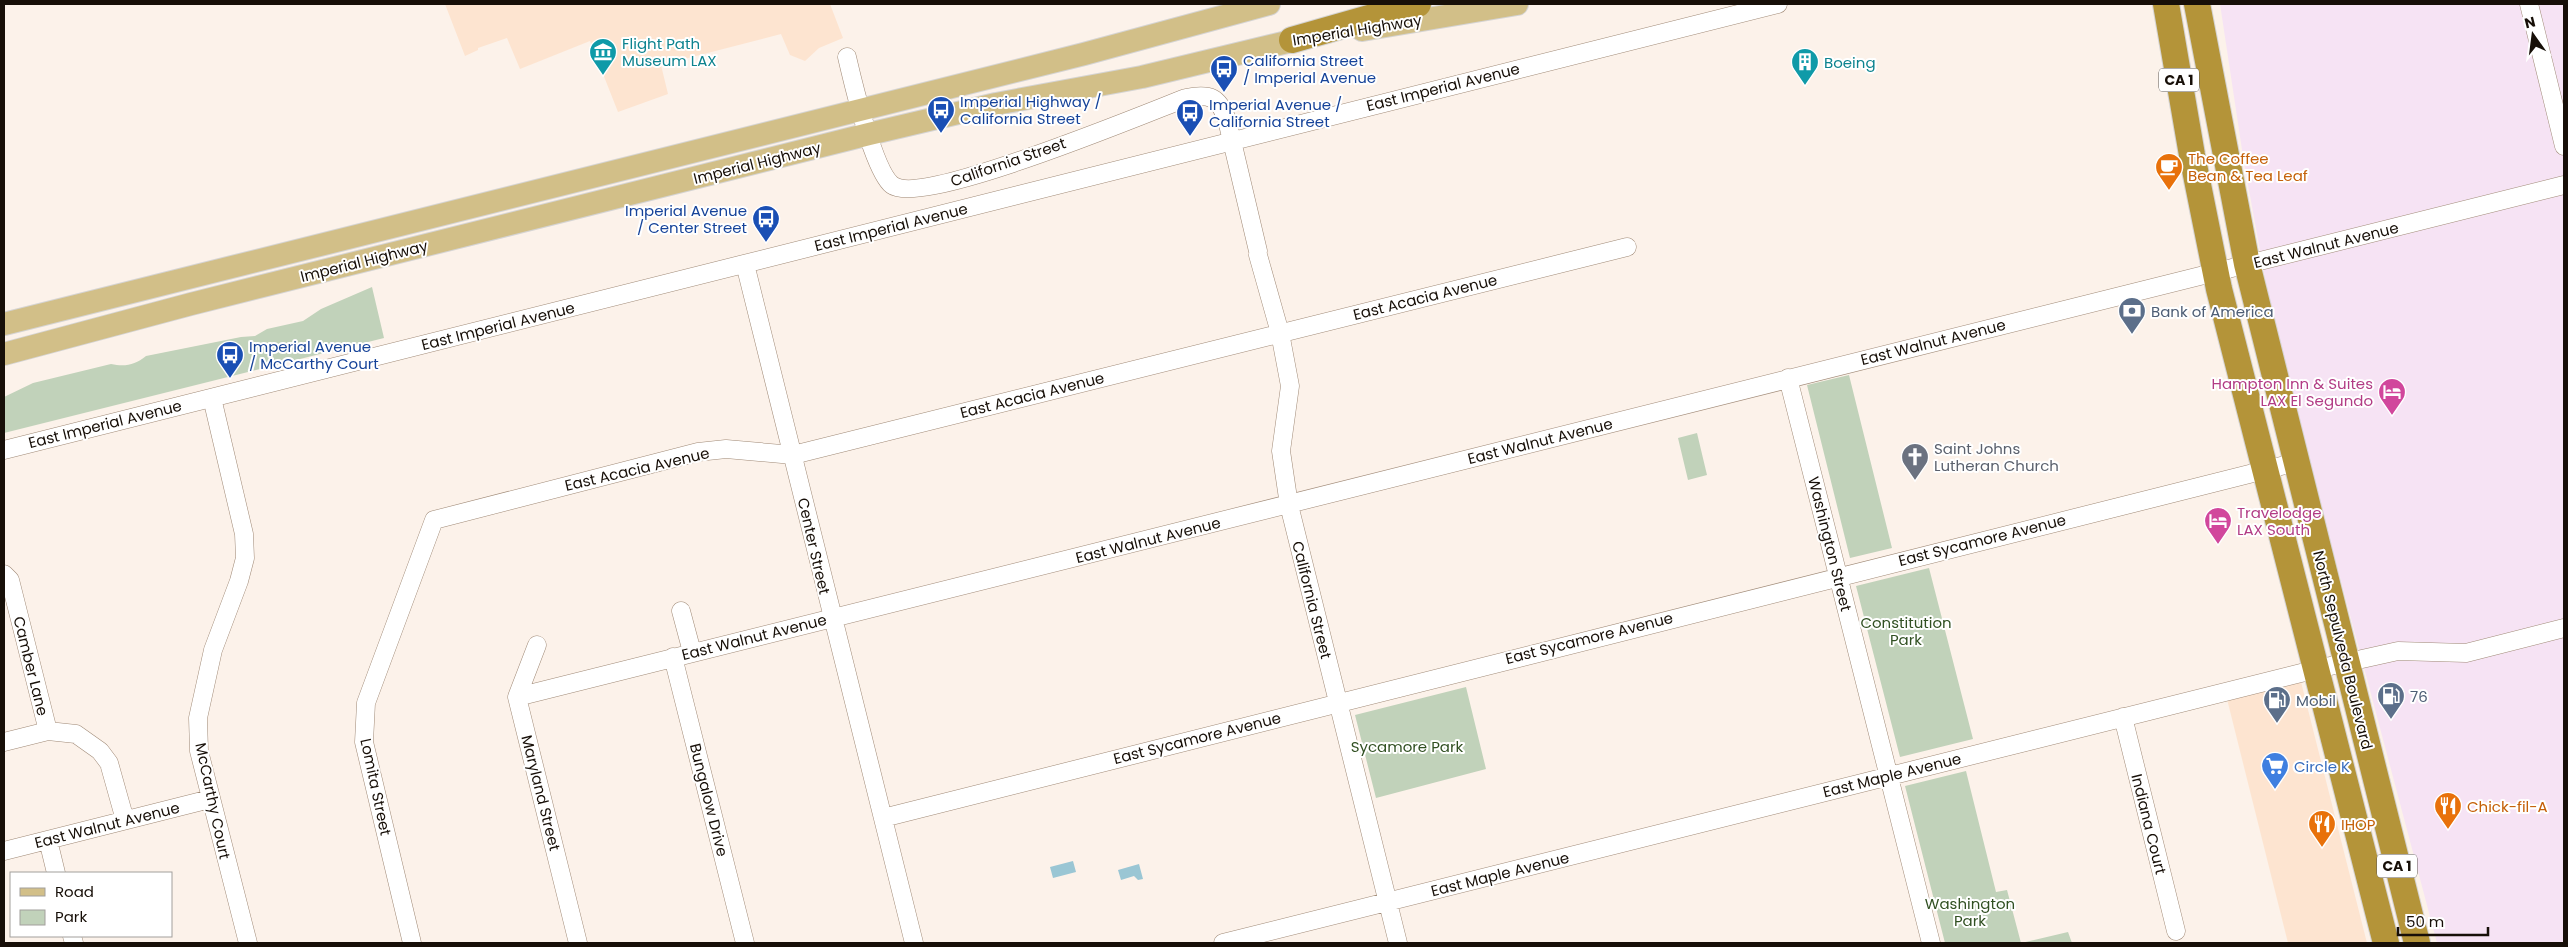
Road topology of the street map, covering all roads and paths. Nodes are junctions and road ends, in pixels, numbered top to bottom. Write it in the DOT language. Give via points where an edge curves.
graph roads {
  1 [pos="1269,4"];
  2 [pos="1418,4"];
  3 [pos="1516,4"];
  4 [pos="1778,4"];
  5 [pos="2166,4"];
  6 [pos="2197,4"];
  7 [pos="2529,4"];
  8 [pos="1292,40"];
  9 [pos="847,57"];
  10 [pos="861,109"];
  11 [pos="869,134"];
  12 [pos="1232,140"];
  13 [pos="2564,146"];
  14 [pos="2564,185"];
  15 [pos="1628,247"];
  16 [pos="745,264"];
  17 [pos="2247,264"];
  18 [pos="2216,272"];
  19 [pos="184,278"];
  20 [pos="191,304"];
  21 [pos="4,324"];
  22 [pos="1280,333"];
  23 [pos="4,354"];
  24 [pos="1788,378"];
  25 [pos="212,398"];
  26 [pos="4,450"];
  27 [pos="793,455"];
  28 [pos="2296,462"];
  29 [pos="2265,470"];
  30 [pos="1289,505"];
  31 [pos="434,520"];
  32 [pos="4,574"];
  33 [pos="1838,576"];
  34 [pos="681,611"];
  35 [pos="831,617"];
  36 [pos="2564,628"];
  37 [pos="537,645"];
  38 [pos="692,652"];
  39 [pos="673,657"];
  40 [pos="2346,662"];
  41 [pos="2318,669"];
  42 [pos="517,697"];
  43 [pos="1337,702"];
  44 [pos="2123,717"];
  45 [pos="48,731"];
  46 [pos="4,742"];
  47 [pos="1888,776"];
  48 [pos="210,799"];
  49 [pos="883,818"];
  50 [pos="125,820"];
  51 [pos="48,840"];
  52 [pos="4,851"];
  53 [pos="56,872"];
  54 [pos="1387,902"];
  55 [pos="2176,931"];
  56 [pos="248,943"];
  57 [pos="412,943"];
  58 [pos="578,943"];
  59 [pos="745,943"];
  60 [pos="914,943"];
  61 [pos="1223,943"];
  62 [pos="1398,943"];
  63 [pos="1931,943"];
  64 [pos="2386,943"];
  65 [pos="2416,943"];
  1 -- 10 [label="main road, Imperial Highway"];
  2 -- 8 [label="highway"];
  3 -- 8 [label="main road, Imperial Highway"];
  4 -- 12 [label="street, East Imperial Avenue"];
  5 -- 18 [label="highway, North Sepulveda Boulevard / CA 1"];
  6 -- 17 [label="highway, North Sepulveda Boulevard / CA 1"];
  7 -- 13 [label="street"];
  8 -- 11 [label="main road, Imperial Highway" via="1142,76 996,104"];
  9 -- 10 [label="street, California Street"];
  10 -- 11 [label="street, California Street"];
  10 -- 19 [label="main road, Imperial Highway"];
  11 -- 12 [label="street, California Street" via="885,177 892,185 907,190 970,177 1196,96 1214,98 1222,106"];
  11 -- 20 [label="main road, Imperial Highway"];
  12 -- 16 [label="street, East Imperial Avenue"];
  12 -- 22 [label="street, California Street"];
  14 -- 17 [label="street, East Walnut Avenue"];
  15 -- 22 [label="street, East Acacia Avenue"];
  16 -- 25 [label="street, East Imperial Avenue"];
  16 -- 27 [label="street, Center Street"];
  17 -- 18 [label="street, East Walnut Avenue"];
  17 -- 28 [label="highway, North Sepulveda Boulevard / CA 1"];
  18 -- 24 [label="street, East Walnut Avenue"];
  18 -- 29 [label="highway, North Sepulveda Boulevard / CA 1"];
  19 -- 20 [label="main road"];
  19 -- 21 [label="main road, Imperial Highway"];
  20 -- 23 [label="main road, Imperial Highway"];
  22 -- 27 [label="street, East Acacia Avenue"];
  22 -- 30 [label="street, California Street" via="1290,386 1281,451"];
  24 -- 30 [label="street, East Walnut Avenue"];
  24 -- 33 [label="street, Washington Street"];
  25 -- 26 [label="street, East Imperial Avenue"];
  25 -- 48 [label="street, McCarthy Court" via="244,534 245,558 213,650 198,718 200,751"];
  27 -- 31 [label="street, East Acacia Avenue" via="726,449 698,452"];
  27 -- 35 [label="street, Center Street"];
  28 -- 29 [label="street, East Sycamore Avenue"];
  28 -- 40 [label="highway, North Sepulveda Boulevard / CA 1"];
  29 -- 33 [label="street, East Sycamore Avenue"];
  29 -- 41 [label="highway, North Sepulveda Boulevard / CA 1"];
  30 -- 35 [label="street, East Walnut Avenue"];
  30 -- 43 [label="street, California Street"];
  31 -- 57 [label="street, Lomita Street" via="366,703 364,733"];
  32 -- 45 [label="street, Camber Lane" via="10,580"];
  33 -- 43 [label="street, East Sycamore Avenue"];
  33 -- 47 [label="street, Washington Street"];
  34 -- 38 [label="street"];
  35 -- 38 [label="street, East Walnut Avenue"];
  35 -- 49 [label="street, Center Street"];
  36 -- 40 [label="street, East Maple Avenue" via="2466,653 2398,651"];
  37 -- 42 [label="street"];
  38 -- 39 [label="street, East Walnut Avenue"];
  39 -- 42 [label="street, East Walnut Avenue"];
  39 -- 59 [label="street, Bungalow Drive"];
  40 -- 41 [label="street, East Maple Avenue"];
  40 -- 65 [label="highway, North Sepulveda Boulevard / CA 1"];
  41 -- 44 [label="street, East Maple Avenue"];
  41 -- 64 [label="highway, North Sepulveda Boulevard / CA 1"];
  42 -- 58 [label="street, Maryland Street"];
  43 -- 49 [label="street, East Sycamore Avenue"];
  43 -- 54 [label="street, California Street"];
  44 -- 47 [label="street, East Maple Avenue"];
  44 -- 55 [label="street, Indiana Court"];
  45 -- 46 [label="street"];
  45 -- 50 [label="street" via="76,734 100,751 109,763"];
  47 -- 54 [label="street, East Maple Avenue"];
  47 -- 63 [label="street, Washington Street"];
  48 -- 50 [label="street, East Walnut Avenue"];
  48 -- 56 [label="street, McCarthy Court"];
  49 -- 60 [label="street, Center Street"];
  50 -- 51 [label="street, East Walnut Avenue"];
  51 -- 52 [label="street, East Walnut Avenue"];
  51 -- 53 [label="street"];
  54 -- 61 [label="street, East Maple Avenue"];
  54 -- 62 [label="street, California Street"];
}
